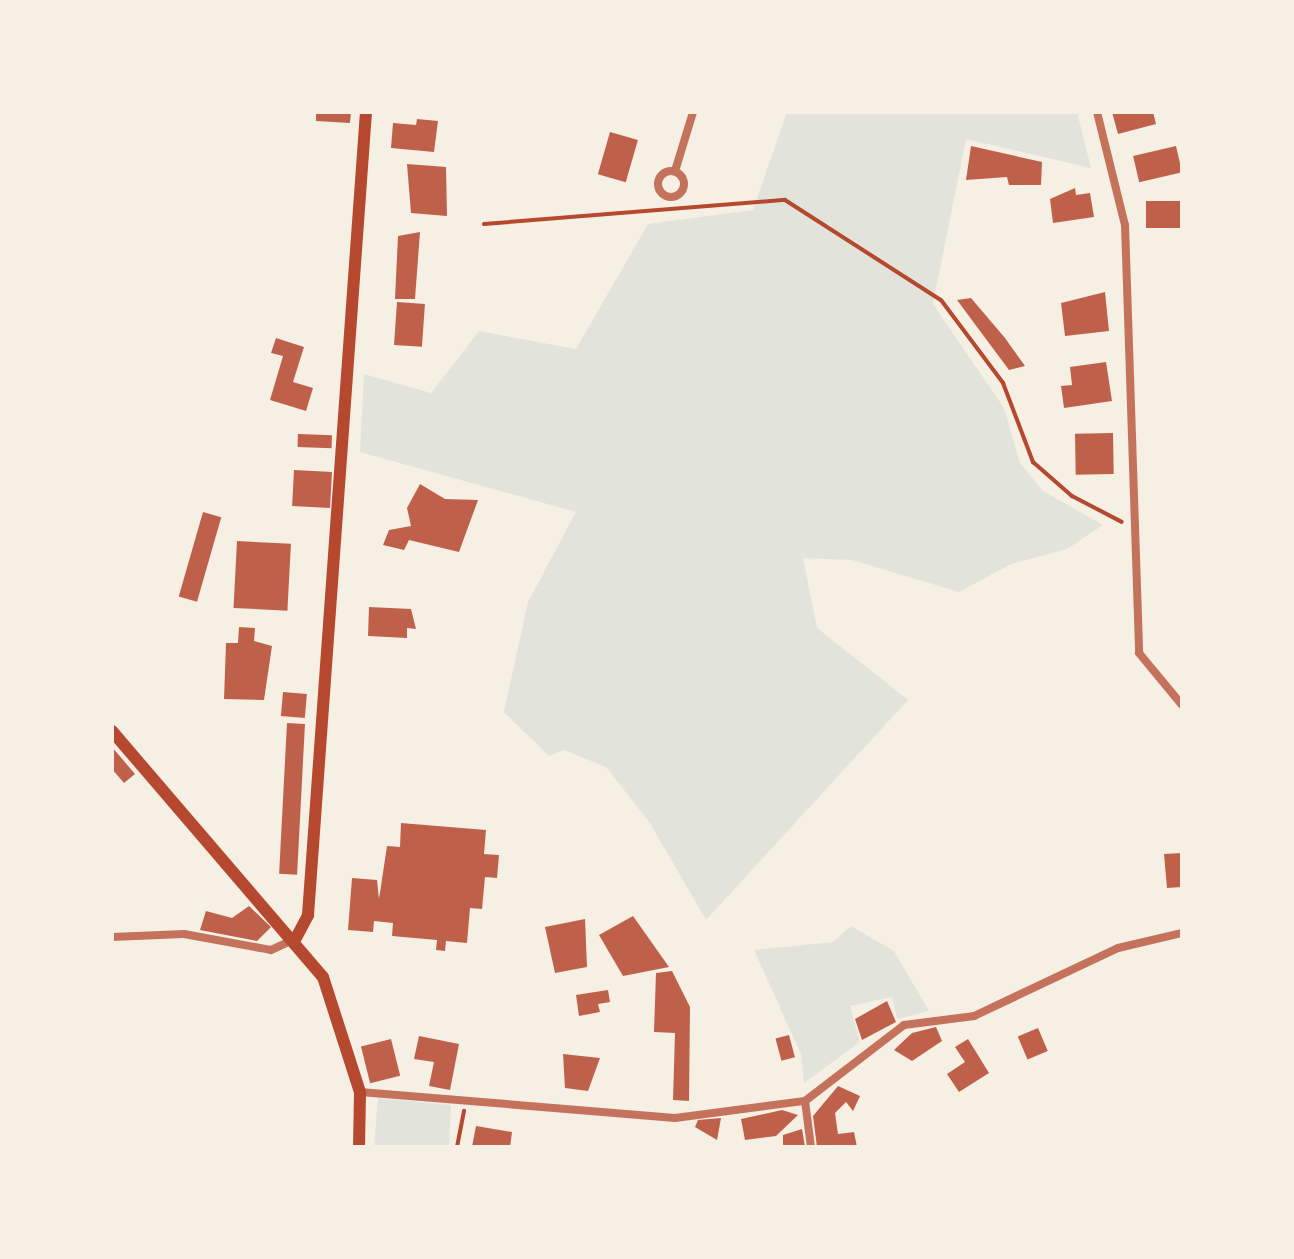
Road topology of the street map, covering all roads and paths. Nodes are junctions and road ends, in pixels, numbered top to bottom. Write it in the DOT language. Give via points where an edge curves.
graph roads {
  1 [pos="366,112"];
  2 [pos="693,112"];
  3 [pos="1097,112"];
  4 [pos="675,171"];
  5 [pos="484,224"];
  6 [pos="1131,526"];
  7 [pos="1182,705"];
  8 [pos="112,731"];
  9 [pos="1182,933"];
  10 [pos="112,937"];
  11 [pos="296,938"];
  12 [pos="360,1092"];
  13 [pos="466,1101"];
  14 [pos="805,1101"];
  15 [pos="359,1147"];
  16 [pos="457,1147"];
  17 [pos="811,1147"];
  1 -- 11 [label="main road" via="308,915"];
  2 -- 4 [label="street"];
  3 -- 6 [label="street" via="1125,225"];
  5 -- 6 [label="path" via="785,200 941,300 1003,383 1033,462 1072,496"];
  6 -- 7 [label="street" via="1139,653"];
  8 -- 11 [label="main road"];
  9 -- 14 [label="street" via="1118,948 974,1016 904,1025"];
  10 -- 11 [label="street" via="184,934 271,950"];
  11 -- 12 [label="main road" via="323,977"];
  12 -- 13 [label="street"];
  12 -- 15 [label="main road"];
  13 -- 14 [label="street" via="675,1118"];
  13 -- 16 [label="path"];
  14 -- 17 [label="street"];
}
